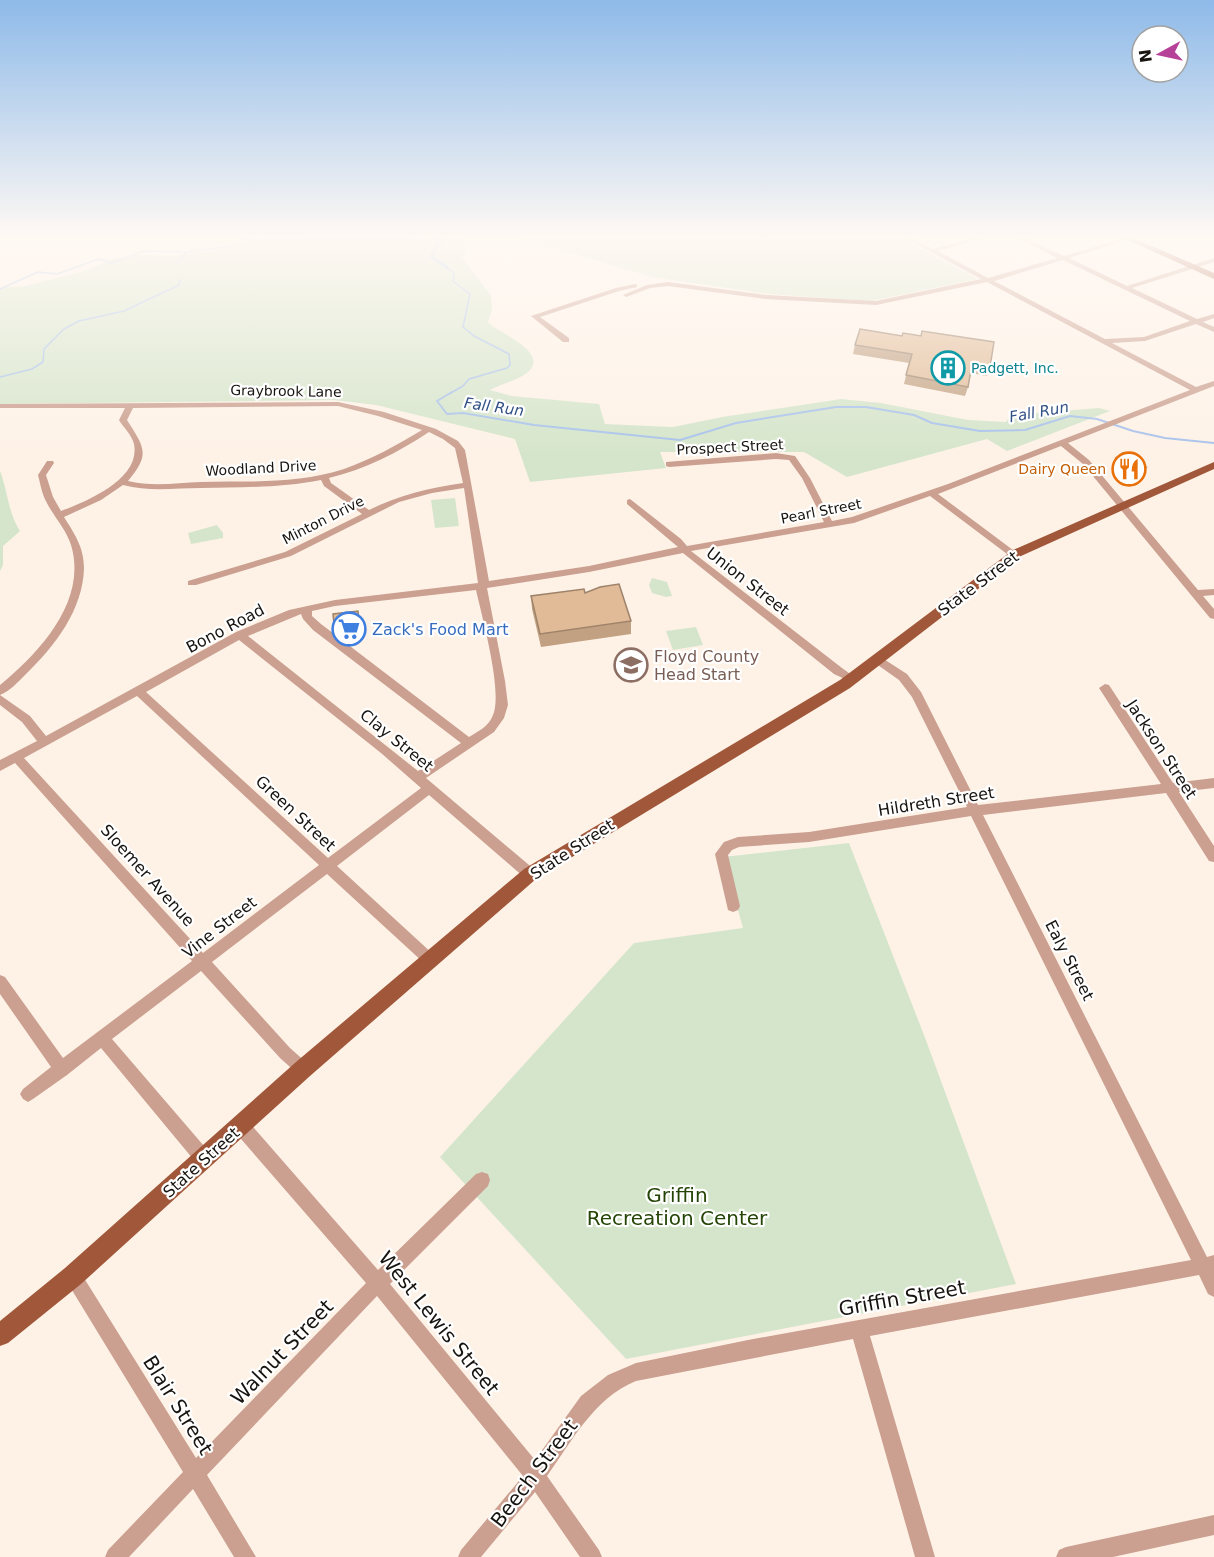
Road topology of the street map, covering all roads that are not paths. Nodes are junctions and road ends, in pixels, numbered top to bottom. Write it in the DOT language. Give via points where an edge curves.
graph roads {
  1 [pos="555,310"];
  2 [pos="1044,310"];
  3 [pos="1172,310"];
  4 [pos="1214,316"];
  5 [pos="1198,322"];
  6 [pos="1214,330"];
  7 [pos="566,340"];
  8 [pos="1103,341"];
  9 [pos="1214,383"];
  10 [pos="1196,390"];
  11 [pos="130,405"];
  12 [pos="0,406"];
  13 [pos="427,430"];
  14 [pos="1062,443"];
  15 [pos="50,463"];
  16 [pos="669,464"];
  17 [pos="1214,465"];
  18 [pos="325,478"];
  19 [pos="121,482"];
  20 [pos="467,485"];
  21 [pos="931,493"];
  22 [pos="630,502"];
  23 [pos="1121,505"];
  24 [pos="367,513"];
  25 [pos="60,515"];
  26 [pos="830,525"];
  27 [pos="683,549"];
  28 [pos="1014,555"];
  29 [pos="192,583"];
  30 [pos="485,584"];
  31 [pos="1214,592"];
  32 [pos="1195,594"];
  33 [pos="306,608"];
  34 [pos="1214,616"];
  35 [pos="240,636"];
  36 [pos="879,660"];
  37 [pos="852,678"];
  38 [pos="1105,688"];
  39 [pos="0,691"];
  40 [pos="139,692"];
  41 [pos="0,699"];
  42 [pos="45,742"];
  43 [pos="469,743"];
  44 [pos="16,758"];
  45 [pos="0,766"];
  46 [pos="418,777"];
  47 [pos="1214,783"];
  48 [pos="430,788"];
  49 [pos="1168,788"];
  50 [pos="975,811"];
  51 [pos="1214,857"];
  52 [pos="328,866"];
  53 [pos="530,874"];
  54 [pos="733,906"];
  55 [pos="429,959"];
  56 [pos="203,962"];
  57 [pos="0,982"];
  58 [pos="103,1039"];
  59 [pos="303,1069"];
  60 [pos="62,1070"];
  61 [pos="28,1094"];
  62 [pos="241,1126"];
  63 [pos="204,1159"];
  64 [pos="482,1180"];
  65 [pos="1208,1265"];
  66 [pos="73,1276"];
  67 [pos="378,1283"];
  68 [pos="1214,1288"];
  69 [pos="859,1329"];
  70 [pos="0,1333"];
  71 [pos="602,1390"];
  72 [pos="195,1476"];
  73 [pos="535,1476"];
  74 [pos="1214,1525"];
  75 [pos="115,1557"];
  76 [pos="246,1557"];
  77 [pos="468,1557"];
  78 [pos="592,1557"];
  79 [pos="925,1557"];
  80 [pos="1066,1557"];
  1 -- 7 [label="street" via="535,316"];
  2 -- 8 [label="street"];
  3 -- 5 [label="street"];
  4 -- 5 [label="street"];
  5 -- 6 [label="street"];
  5 -- 8 [label="street" via="1145,339"];
  8 -- 10 [label="street"];
  9 -- 10 [label="street, Pearl Street"];
  10 -- 14 [label="street, Pearl Street"];
  11 -- 12 [label="street, Graybrook Lane"];
  11 -- 13 [label="street, Graybrook Lane" via="338,404 373,411"];
  11 -- 19 [label="street" via="123,420 138,450 131,471"];
  13 -- 18 [label="street, Woodland Drive" via="374,460"];
  13 -- 20 [label="street, Graybrook Lane" via="459,447"];
  14 -- 21 [label="street, Pearl Street"];
  14 -- 23 [label="street" via="1079,455"];
  15 -- 25 [label="street" via="42,478"];
  16 -- 26 [label="street, Prospect Street" via="792,458"];
  17 -- 23 [label="main road, State Street"];
  18 -- 19 [label="street, Woodland Drive" via="205,485"];
  18 -- 24 [label="street" via="327,484"];
  19 -- 25 [label="street" via="96,499"];
  20 -- 24 [label="street, Minton Drive" via="410,495"];
  20 -- 30 [label="street, Graybrook Lane"];
  21 -- 26 [label="street, Pearl Street" via="863,518"];
  21 -- 28 [label="street"];
  22 -- 27 [label="street, Union Street"];
  23 -- 28 [label="main road, State Street"];
  23 -- 32 [label="street"];
  24 -- 29 [label="street, Minton Drive" via="288,554"];
  25 -- 39 [label="street" via="78,554 75,594 41,652"];
  26 -- 27 [label="street, Pearl Street"];
  27 -- 30 [label="street, Pearl Street" via="592,569"];
  27 -- 37 [label="street, Union Street"];
  28 -- 36 [label="main road, State Street"];
  30 -- 33 [label="street, Bono Road"];
  30 -- 43 [label="street, Graybrook Lane" via="481,590 502,705 490,729"];
  31 -- 32 [label="street"];
  32 -- 34 [label="street"];
  33 -- 35 [label="street, Bono Road"];
  33 -- 43 [label="street" via="307,616 317,627"];
  35 -- 40 [label="street, Bono Road"];
  35 -- 46 [label="street, Clay Street"];
  36 -- 37 [label="main road, State Street"];
  36 -- 50 [label="street, Ealy Street" via="903,677 917,695"];
  37 -- 53 [label="main road, State Street"];
  38 -- 49 [label="street, Jackson Street"];
  40 -- 42 [label="street, Bono Road"];
  40 -- 52 [label="street, Green Street"];
  41 -- 42 [label="street" via="26,719"];
  42 -- 44 [label="street, Bono Road"];
  43 -- 46 [label="street, Graybrook Lane"];
  44 -- 45 [label="street, Bono Road"];
  44 -- 56 [label="street, Sloemer Avenue"];
  46 -- 48 [label="street, Clay Street"];
  47 -- 49 [label="street, Hildreth Street"];
  48 -- 52 [label="street, Vine Street"];
  48 -- 53 [label="street, Clay Street"];
  49 -- 50 [label="street, Hildreth Street"];
  49 -- 51 [label="street, Jackson Street"];
  50 -- 54 [label="street, Hildreth Street" via="809,837 732,844 721,858"];
  50 -- 65 [label="street, Ealy Street"];
  52 -- 55 [label="street, Green Street"];
  52 -- 56 [label="street, Vine Street"];
  53 -- 55 [label="main road, State Street"];
  55 -- 59 [label="main road, State Street"];
  56 -- 58 [label="street, Vine Street"];
  56 -- 59 [label="street, Sloemer Avenue"];
  57 -- 60 [label="street"];
  58 -- 60 [label="street, Vine Street"];
  58 -- 63 [label="street"];
  59 -- 62 [label="main road, State Street"];
  60 -- 61 [label="street, Vine Street"];
  62 -- 63 [label="main road, State Street"];
  62 -- 67 [label="street, West Lewis Street"];
  63 -- 66 [label="main road, State Street"];
  64 -- 67 [label="street, Walnut Street"];
  65 -- 68 [label="street, Ealy Street"];
  65 -- 69 [label="street, Griffin Street"];
  66 -- 70 [label="main road, State Street"];
  66 -- 72 [label="street, Blair Street"];
  67 -- 72 [label="street, Walnut Street"];
  67 -- 73 [label="street, West Lewis Street"];
  69 -- 71 [label="street, Griffin Street" via="636,1372"];
  69 -- 79 [label="street"];
  71 -- 73 [label="street, Beech Street" via="568,1427"];
  72 -- 75 [label="street, Walnut Street"];
  72 -- 76 [label="street, Blair Street"];
  73 -- 77 [label="street, Beech Street"];
  73 -- 78 [label="street, West Lewis Street"];
  74 -- 80 [label="street"];
}
